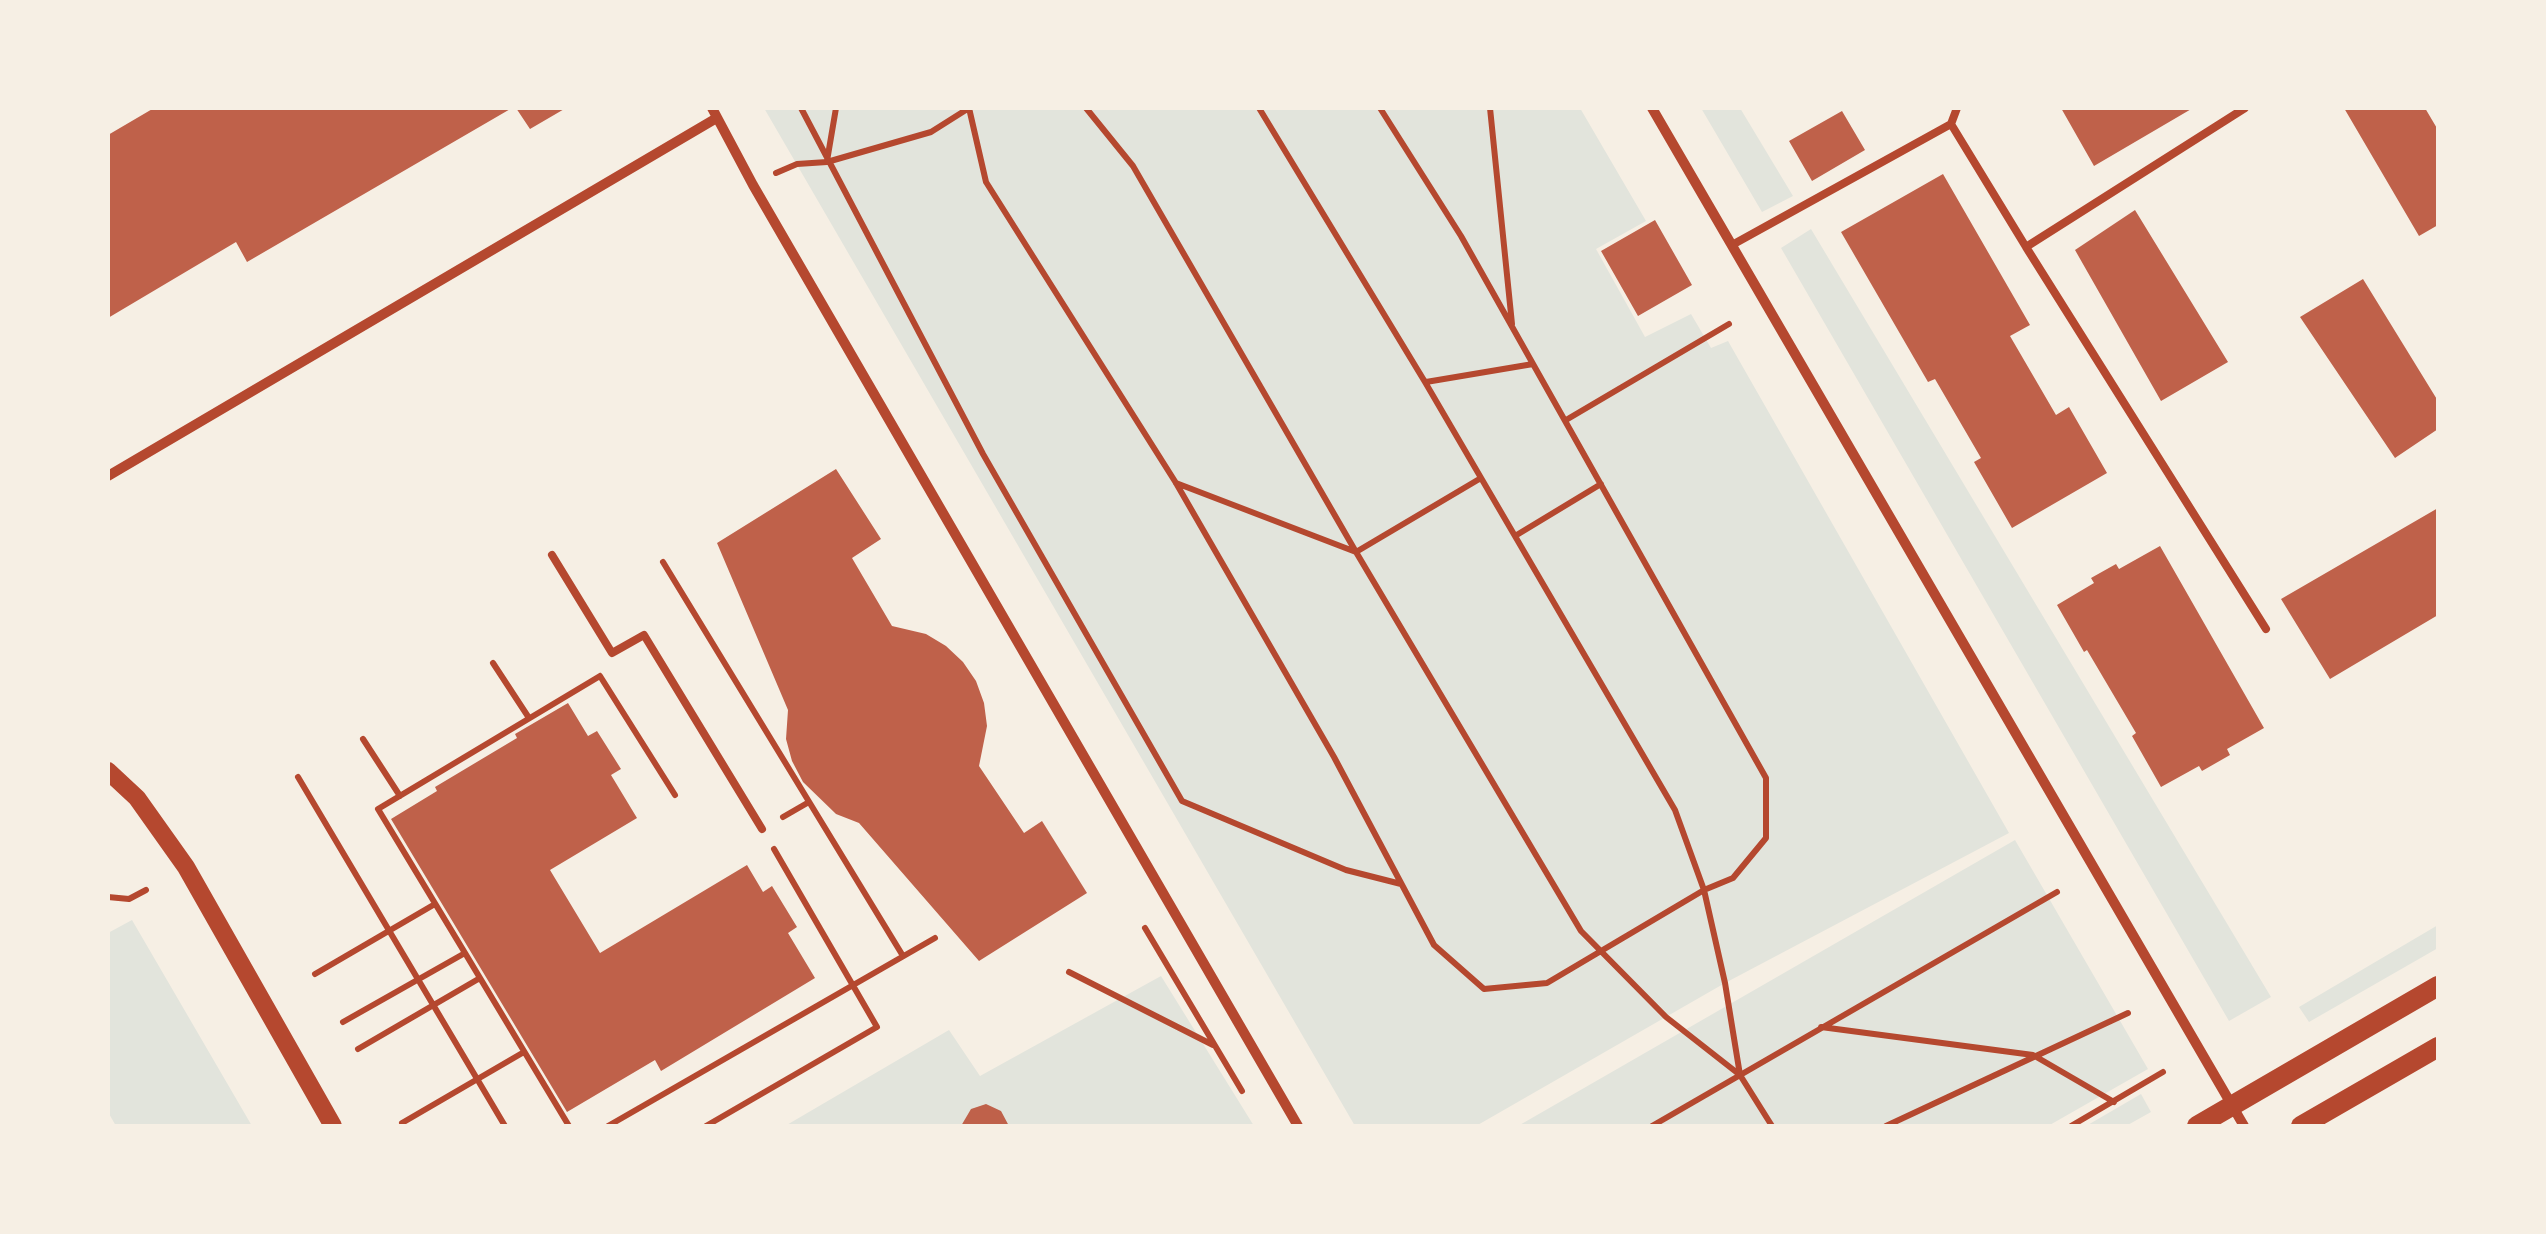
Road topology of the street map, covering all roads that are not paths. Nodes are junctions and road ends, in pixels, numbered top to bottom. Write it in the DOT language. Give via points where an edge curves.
graph roads {
  1 [pos="1652,108"];
  2 [pos="1957,108"];
  3 [pos="2245,108"];
  4 [pos="713,114"];
  5 [pos="1951,124"];
  6 [pos="1732,246"];
  7 [pos="2026,247"];
  8 [pos="108,476"];
  9 [pos="552,555"];
  10 [pos="2266,630"];
  11 [pos="108,771"];
  12 [pos="762,829"];
  13 [pos="2438,986"];
  14 [pos="2438,1047"];
  15 [pos="2232,1106"];
  16 [pos="333,1126"];
  17 [pos="1298,1126"];
  18 [pos="2197,1126"];
  19 [pos="2244,1126"];
  20 [pos="2301,1126"];
  1 -- 6 [label="street"];
  2 -- 5 [label="lane"];
  3 -- 7 [label="lane"];
  4 -- 8 [label="street"];
  4 -- 17 [label="street"];
  5 -- 6 [label="lane"];
  5 -- 7 [label="lane"];
  6 -- 15 [label="street"];
  7 -- 10 [label="lane"];
  9 -- 12 [label="lane" via="612,653 644,634"];
  11 -- 16 [label="street" via="137,798 186,867"];
  13 -- 15 [label="main road"];
  14 -- 20 [label="main road"];
  15 -- 18 [label="main road"];
  15 -- 19 [label="street"];
}
